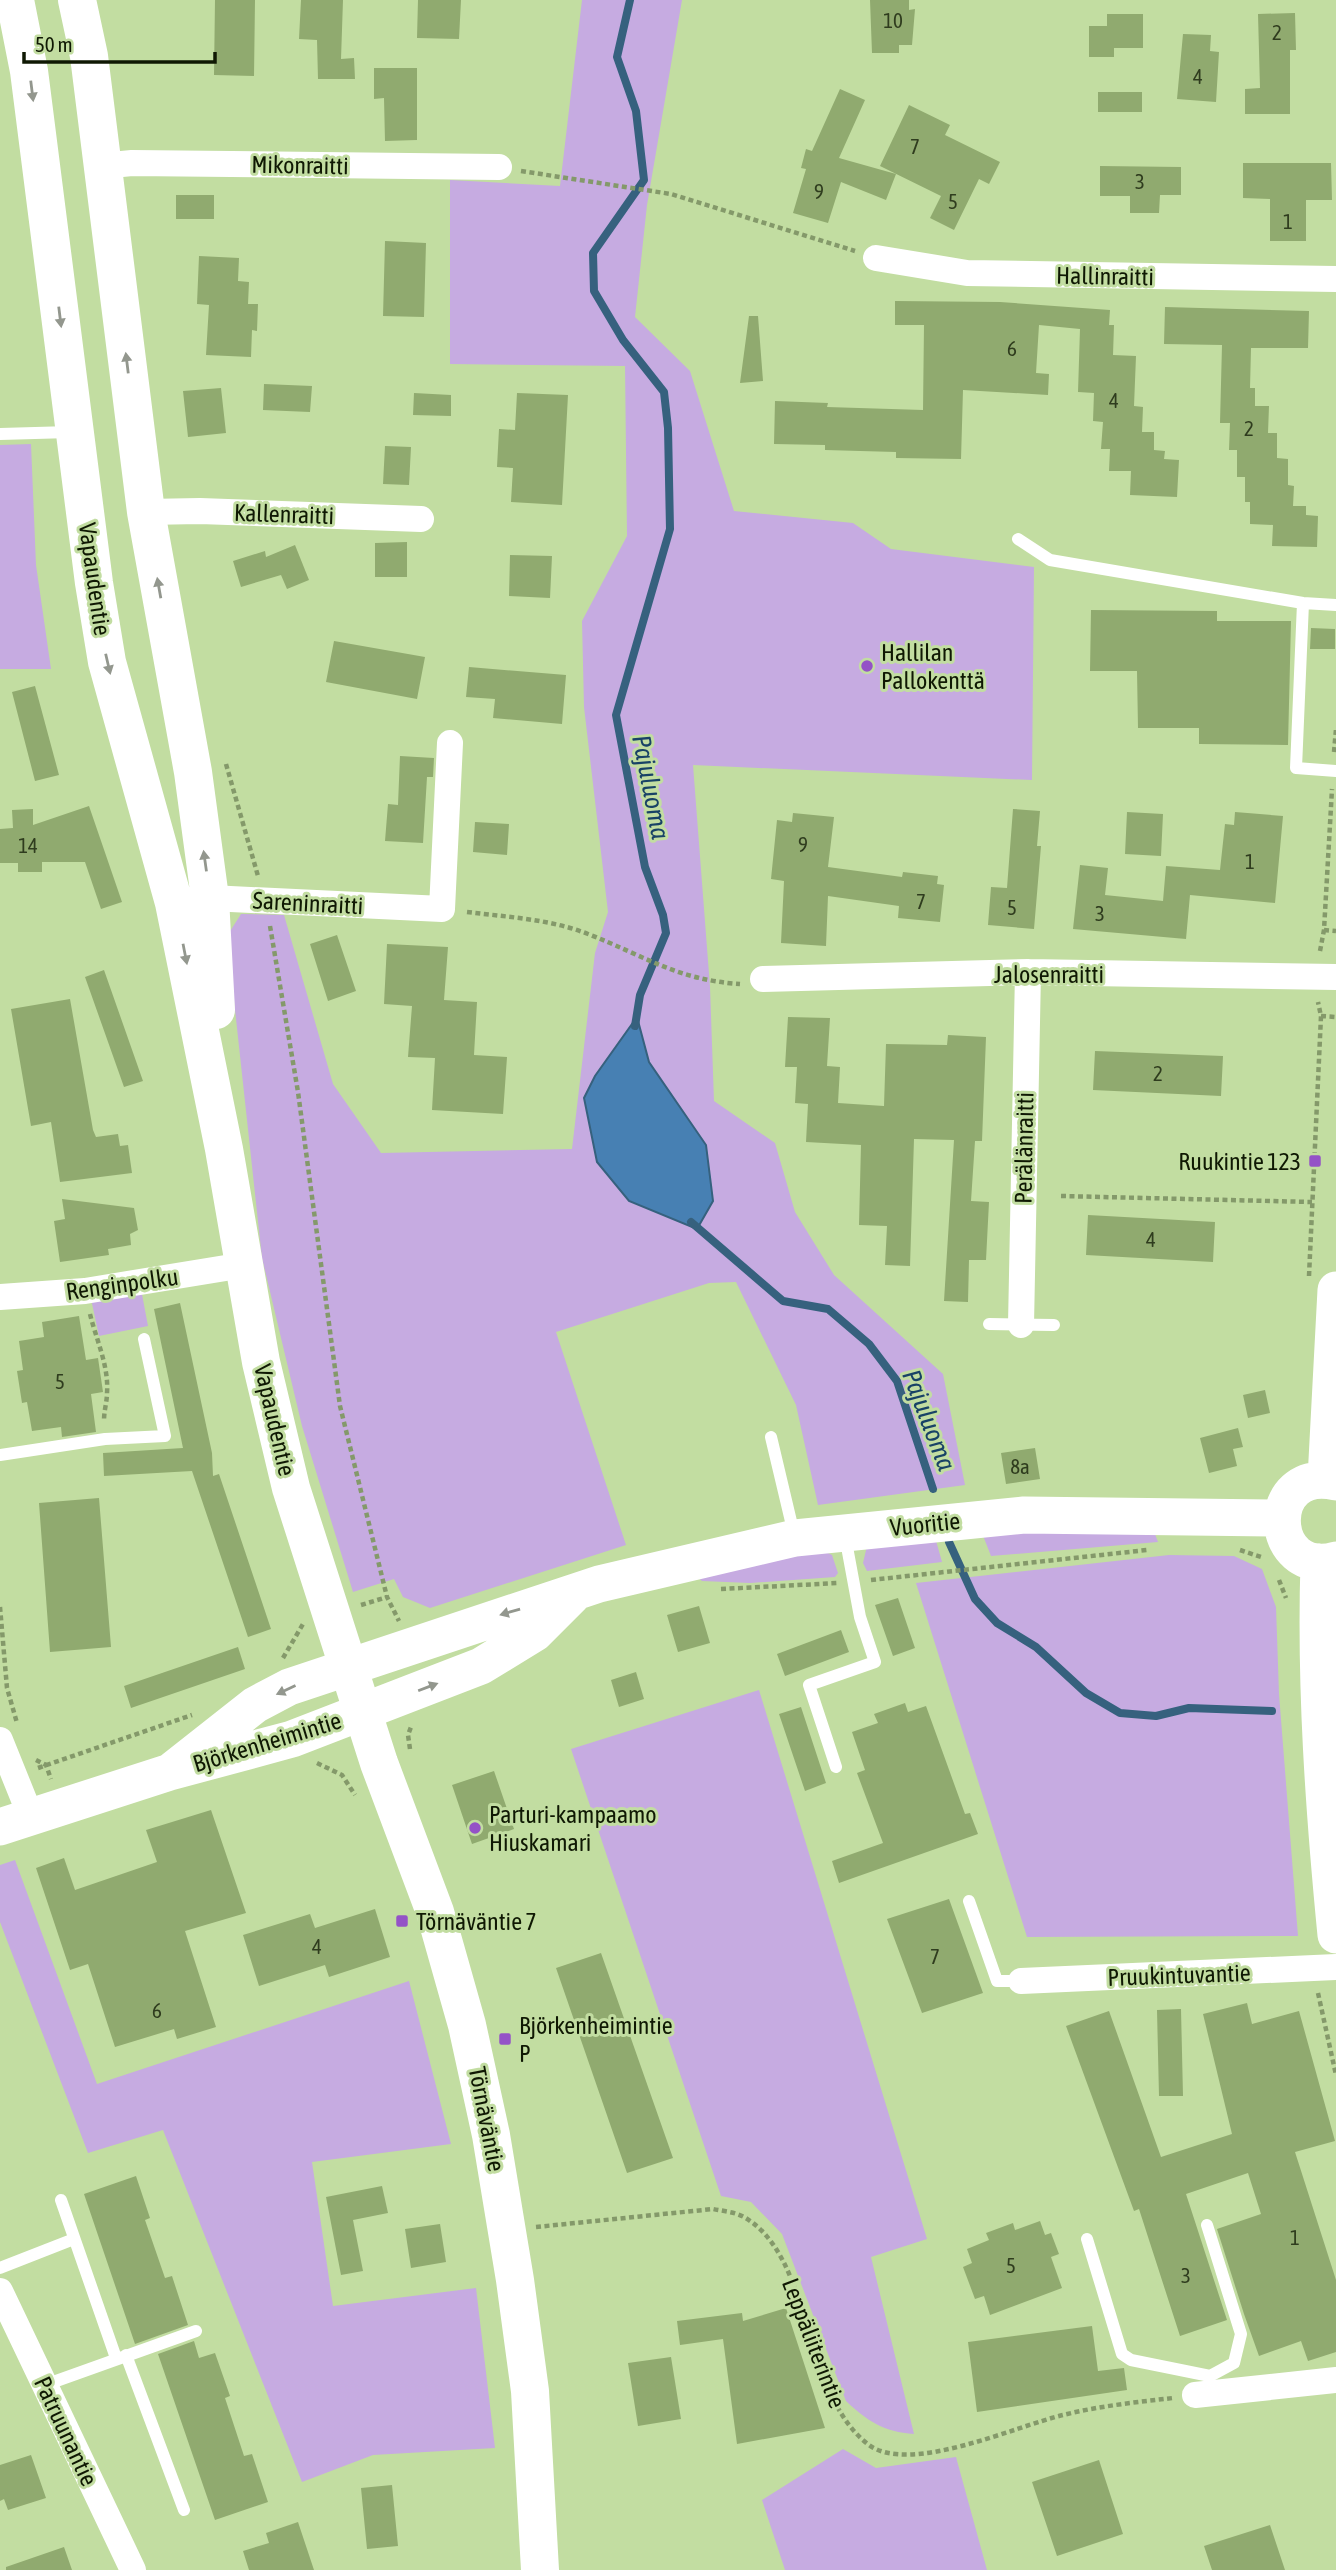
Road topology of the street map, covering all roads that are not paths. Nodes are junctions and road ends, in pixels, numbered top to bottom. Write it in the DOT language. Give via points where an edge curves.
graph roads {
  1 [pos="15,0"];
  2 [pos="77,0"];
  3 [pos="101,166"];
  4 [pos="499,167"];
  5 [pos="876,258"];
  6 [pos="1336,279"];
  7 [pos="75,432"];
  8 [pos="0,434"];
  9 [pos="146,512"];
  10 [pos="421,519"];
  11 [pos="1018,539"];
  12 [pos="1303,603"];
  13 [pos="1336,606"];
  14 [pos="450,743"];
  15 [pos="1336,771"];
  16 [pos="192,901"];
  17 [pos="1027,972"];
  18 [pos="1336,977"];
  19 [pos="763,979"];
  20 [pos="244,1265"];
  21 [pos="1336,1290"];
  22 [pos="0,1297"];
  23 [pos="989,1324"];
  24 [pos="1021,1325"];
  25 [pos="1054,1325"];
  26 [pos="144,1339"];
  27 [pos="771,1437"];
  28 [pos="0,1455"];
  29 [pos="1331,1480"];
  30 [pos="1281,1518"];
  31 [pos="844,1533"];
  32 [pos="795,1538"];
  33 [pos="1328,1561"];
  34 [pos="356,1687"];
  35 [pos="10,1737"];
  36 [pos="836,1767"];
  37 [pos="170,1772"];
  38 [pos="31,1817"];
  39 [pos="969,1901"];
  40 [pos="1336,1935"];
  41 [pos="1336,1967"];
  42 [pos="1021,1981"];
  43 [pos="61,2200"];
  44 [pos="1207,2225"];
  45 [pos="74,2239"];
  46 [pos="1087,2239"];
  47 [pos="0,2268"];
  48 [pos="0,2291"];
  49 [pos="195,2331"];
  50 [pos="121,2356"];
  51 [pos="1336,2380"];
  52 [pos="45,2385"];
  53 [pos="1205,2389"];
  54 [pos="184,2510"];
  55 [pos="132,2570"];
  56 [pos="540,2570"];
  1 -- 7 [label="main road, Vapaudentie, one-way" via="29,71"];
  2 -- 3 [label="main road, Vapaudentie" via="89,56"];
  3 -- 4 [label="street, Mikonraitti"];
  9 -- 3 [label="main road, Vapaudentie, one-way"];
  5 -- 6 [label="street, Hallinraitti" via="967,273"];
  7 -- 8 [label="lane"];
  7 -- 16 [label="main road, Vapaudentie, one-way" via="107,662"];
  9 -- 10 [label="street, Kallenraitti"];
  16 -- 9 [label="main road, Vapaudentie, one-way" via="193,772"];
  11 -- 12 [label="lane" via="1050,560"];
  12 -- 13 [label="lane"];
  12 -- 15 [label="lane" via="1296,768"];
  14 -- 16 [label="street, Sareninraitti" via="442,909"];
  16 -- 20 [label="main road, Vapaudentie"];
  17 -- 18 [label="street, Jalosenraitti"];
  17 -- 19 [label="street, Jalosenraitti"];
  17 -- 24 [label="street, Perälänraitti"];
  20 -- 22 [label="street, Renginpolku" via="85,1291"];
  20 -- 34 [label="main road, Vapaudentie" via="291,1488"];
  21 -- 29 [label="street"];
  23 -- 24 [label="lane"];
  24 -- 25 [label="lane"];
  26 -- 28 [label="lane" via="165,1436 105,1439"];
  27 -- 32 [label="lane"];
  29 -- 30 [label="street" via="1301,1485 1284,1505"];
  30 -- 31 [label="street, Vuoritie" via="1024,1516"];
  30 -- 33 [label="street" via="1287,1543 1307,1559"];
  31 -- 32 [label="street, Vuoritie"];
  31 -- 36 [label="lane" via="874,1662 810,1685"];
  32 -- 34 [label="street, Vuoritie" via="666,1566 576,1593 535,1633 481,1666"];
  33 -- 40 [label="street" via="1318,1607 1326,1835"];
  34 -- 37 [label="street, Björkenheimintie" via="292,1739"];
  34 -- 37 [label="street, Björkenheimintie, one-way" via="289,1687 255,1705"];
  34 -- 56 [label="main road, Törnäväntie" via="435,1912 467,2025 508,2231 530,2391"];
  35 -- 38 [label="street" via="22,1765"];
  37 -- 38 [label="street, Björkenheimintie"];
  39 -- 42 [label="lane" via="997,1981"];
  41 -- 42 [label="street, Pruukintuvantie"];
  43 -- 45 [label="lane"];
  44 -- 53 [label="lane" via="1241,2334 1234,2363"];
  45 -- 47 [label="lane"];
  45 -- 50 [label="lane"];
  46 -- 53 [label="lane" via="1122,2354"];
  48 -- 52 [label="street, Patruunantie"];
  49 -- 50 [label="lane"];
  50 -- 52 [label="lane"];
  50 -- 54 [label="lane"];
  51 -- 53 [label="street"];
  52 -- 55 [label="street, Patruunantie"];
}
